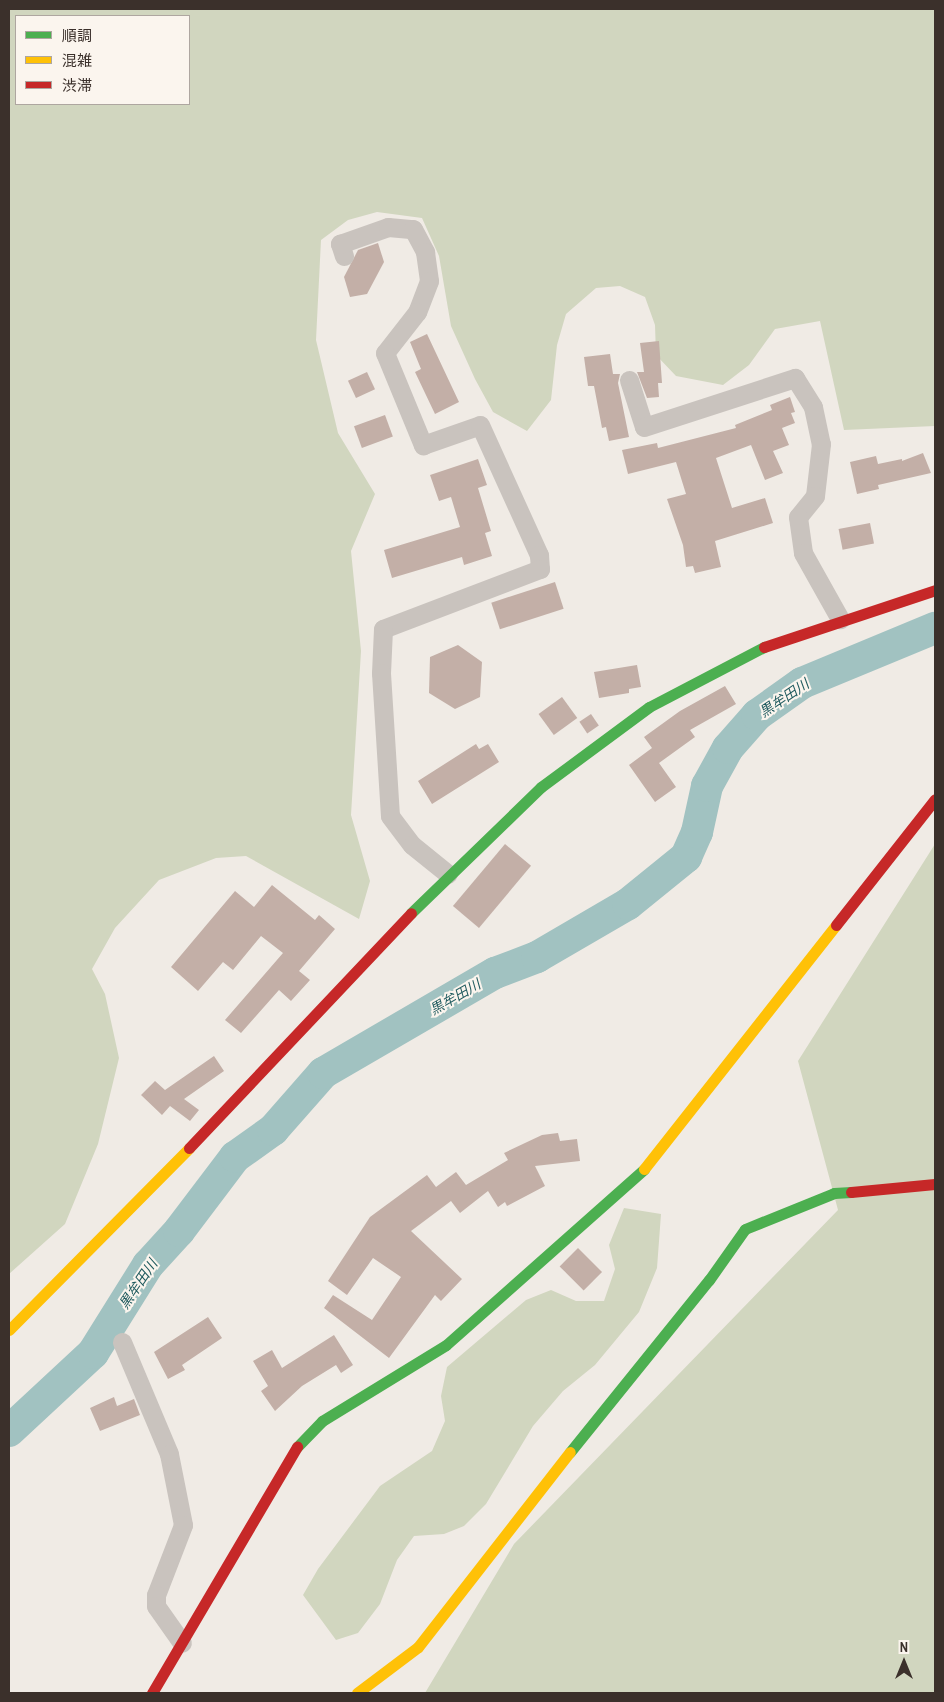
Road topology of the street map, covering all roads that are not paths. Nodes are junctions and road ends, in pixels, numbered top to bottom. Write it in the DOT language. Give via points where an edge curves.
graph roads {
  1 [pos="344,256"];
  2 [pos="629,380"];
  3 [pos="935,590"];
  4 [pos="840,619"];
  5 [pos="935,799"];
  6 [pos="448,874"];
  7 [pos="935,1184"];
  8 [pos="9,1330"];
  9 [pos="122,1342"];
  10 [pos="182,1643"];
  11 [pos="152,1693"];
  12 [pos="357,1693"];
  1 -- 6 [label="street" via="340,244 388,226 413,229 425,252 429,281 417,312 385,353 423,445 480,425 539,555 540,569 383,630 381,673 390,816 412,845"];
  2 -- 4 [label="street" via="644,427 795,378 813,407 821,444 815,496 798,517 803,553"];
  3 -- 4 [label="street"];
  4 -- 6 [label="street" via="768,645 649,707 540,787"];
  5 -- 10 [label="street" via="646,1166 446,1345 322,1421 298,1447"];
  6 -- 8 [label="street" via="129,1211"];
  7 -- 12 [label="street" via="834,1193 745,1229 709,1280 521,1512 418,1647"];
  9 -- 10 [label="street" via="169,1454 183,1525 156,1595 156,1606"];
  10 -- 11 [label="street"];
}
